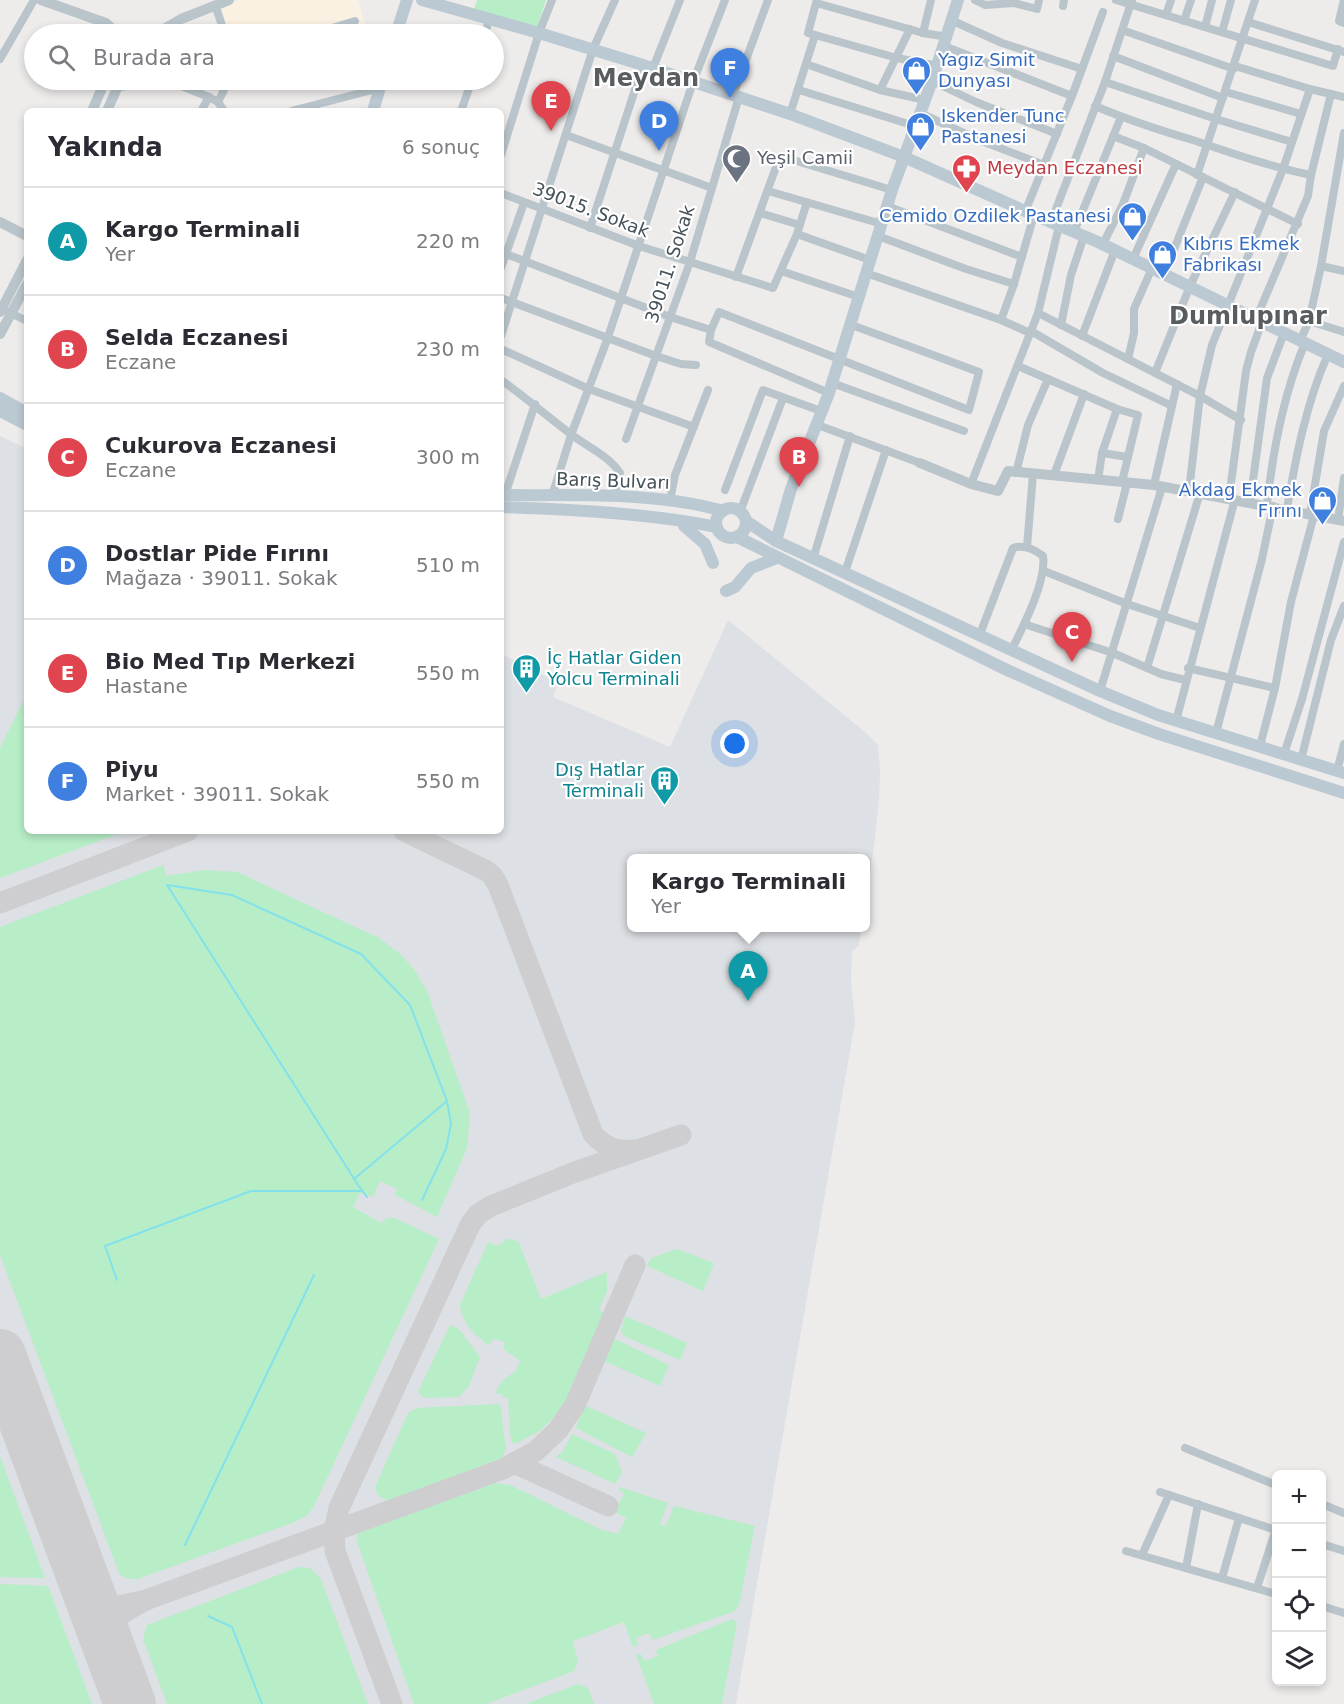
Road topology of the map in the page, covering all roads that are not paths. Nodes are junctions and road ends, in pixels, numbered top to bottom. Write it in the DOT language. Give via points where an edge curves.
graph roads {
  1 [pos="34,0"];
  2 [pos="41,0"];
  3 [pos="229,0"];
  4 [pos="407,0"];
  5 [pos="422,0"];
  6 [pos="552,0"];
  7 [pos="615,0"];
  8 [pos="680,0"];
  9 [pos="725,0"];
  10 [pos="768,0"];
  11 [pos="931,0"];
  12 [pos="958,0"];
  13 [pos="975,0"];
  14 [pos="1039,0"];
  15 [pos="1116,0"];
  16 [pos="1171,0"];
  17 [pos="1191,0"];
  18 [pos="1212,0"];
  19 [pos="1231,0"];
  20 [pos="1255,0"];
  21 [pos="1344,0"];
  22 [pos="1000,2"];
  23 [pos="215,3"];
  24 [pos="1132,3"];
  25 [pos="62,4"];
  26 [pos="1342,10"];
  27 [pos="1103,12"];
  28 [pos="1166,15"];
  29 [pos="489,20"];
  30 [pos="356,21"];
  31 [pos="953,21"];
  32 [pos="1184,21"];
  33 [pos="1248,22"];
  34 [pos="1344,23"];
  35 [pos="107,24"];
  36 [pos="172,24"];
  37 [pos="222,24"];
  38 [pos="346,24"];
  39 [pos="399,24"];
  40 [pos="488,24"];
  41 [pos="1205,27"];
  42 [pos="910,29"];
  43 [pos="1122,30"];
  44 [pos="1222,32"];
  45 [pos="539,33"];
  46 [pos="923,33"];
  47 [pos="815,35"];
  48 [pos="1243,38"];
  49 [pos="946,42"];
  50 [pos="593,49"];
  51 [pos="1341,50"];
  52 [pos="1113,56"];
  53 [pos="897,58"];
  54 [pos="0,59"];
  55 [pos="806,64"];
  56 [pos="938,66"];
  57 [pos="648,67"];
  58 [pos="1234,67"];
  59 [pos="1082,69"];
  60 [pos="932,81"];
  61 [pos="693,82"];
  62 [pos="1105,82"];
  63 [pos="1310,89"];
  64 [pos="100,90"];
  65 [pos="116,90"];
  66 [pos="191,90"];
  67 [pos="224,90"];
  68 [pos="361,90"];
  69 [pos="379,90"];
  70 [pos="468,90"];
  71 [pos="799,90"];
  72 [pos="880,90"];
  73 [pos="1331,94"];
  74 [pos="1225,95"];
  75 [pos="736,96"];
  76 [pos="1072,96"];
  77 [pos="209,97"];
  78 [pos="1344,97"];
  79 [pos="926,100"];
  80 [pos="218,102"];
  81 [pos="1095,106"];
  82 [pos="93,108"];
  83 [pos="108,108"];
  84 [pos="203,108"];
  85 [pos="222,108"];
  86 [pos="301,108"];
  87 [pos="374,108"];
  88 [pos="462,108"];
  89 [pos="920,113"];
  90 [pos="790,114"];
  91 [pos="1302,114"];
  92 [pos="1121,117"];
  93 [pos="1216,119"];
  94 [pos="915,126"];
  95 [pos="1344,133"];
  96 [pos="1057,134"];
  97 [pos="566,135"];
  98 [pos="1113,136"];
  99 [pos="1292,142"];
  100 [pos="504,145"];
  101 [pos="1208,145"];
  102 [pos="1144,148"];
  103 [pos="615,153"];
  104 [pos="904,157"];
  105 [pos="1176,164"];
  106 [pos="1044,165"];
  107 [pos="1283,169"];
  108 [pos="665,170"];
  109 [pos="1311,175"];
  110 [pos="1200,176"];
  111 [pos="712,188"];
  112 [pos="892,190"];
  113 [pos="768,191"];
  114 [pos="1235,192"];
  115 [pos="504,194"];
  116 [pos="1333,194"];
  117 [pos="1344,196"];
  118 [pos="807,202"];
  119 [pos="524,203"];
  120 [pos="887,206"];
  121 [pos="542,210"];
  122 [pos="1268,210"];
  123 [pos="760,213"];
  124 [pos="1029,213"];
  125 [pos="0,222"];
  126 [pos="1055,224"];
  127 [pos="1298,224"];
  128 [pos="800,225"];
  129 [pos="591,228"];
  130 [pos="880,230"];
  131 [pos="24,234"];
  132 [pos="797,234"];
  133 [pos="1079,234"];
  134 [pos="1103,244"];
  135 [pos="639,246"];
  136 [pos="1115,250"];
  137 [pos="504,253"];
  138 [pos="1022,256"];
  139 [pos="1134,259"];
  140 [pos="870,260"];
  141 [pos="524,261"];
  142 [pos="690,262"];
  143 [pos="24,266"];
  144 [pos="1321,266"];
  145 [pos="1152,268"];
  146 [pos="782,271"];
  147 [pos="1344,271"];
  148 [pos="866,273"];
  149 [pos="1164,274"];
  150 [pos="736,277"];
  151 [pos="1014,284"];
  152 [pos="1190,286"];
  153 [pos="24,287"];
  154 [pos="859,297"];
  155 [pos="621,298"];
  156 [pos="504,299"];
  157 [pos="512,303"];
  158 [pos="1227,305"];
  159 [pos="3,310"];
  160 [pos="1038,313"];
  161 [pos="670,316"];
  162 [pos="24,320"];
  163 [pos="1000,320"];
  164 [pos="1259,321"];
  165 [pos="1309,321"];
  166 [pos="849,324"];
  167 [pos="1061,325"];
  168 [pos="504,327"];
  169 [pos="711,330"];
  170 [pos="1031,332"];
  171 [pos="1344,332"];
  172 [pos="1284,333"];
  173 [pos="0,334"];
  174 [pos="1082,336"];
  175 [pos="608,340"];
  176 [pos="1303,342"];
  177 [pos="504,350"];
  178 [pos="1328,354"];
  179 [pos="656,356"];
  180 [pos="1128,359"];
  181 [pos="839,360"];
  182 [pos="1344,362"];
  183 [pos="696,364"];
  184 [pos="1018,366"];
  185 [pos="1155,373"];
  186 [pos="1048,379"];
  187 [pos="504,382"];
  188 [pos="1177,384"];
  189 [pos="1344,386"];
  190 [pos="589,388"];
  191 [pos="831,388"];
  192 [pos="708,390"];
  193 [pos="1084,394"];
  194 [pos="1200,396"];
  195 [pos="0,398"];
  196 [pos="783,398"];
  197 [pos="535,404"];
  198 [pos="638,406"];
  199 [pos="1172,406"];
  200 [pos="1116,409"];
  201 [pos="0,411"];
  202 [pos="24,411"];
  203 [pos="821,411"];
  204 [pos="1241,420"];
  205 [pos="24,423"];
  206 [pos="815,424"];
  207 [pos="694,427"];
  208 [pos="964,431"];
  209 [pos="572,435"];
  210 [pos="850,436"];
  211 [pos="626,439"];
  212 [pos="886,450"];
  213 [pos="1102,453"];
  214 [pos="1128,457"];
  215 [pos="920,463"];
  216 [pos="1016,473"];
  217 [pos="1033,474"];
  218 [pos="1054,475"];
  219 [pos="1344,478"];
  220 [pos="1098,480"];
  221 [pos="1124,482"];
  222 [pos="971,484"];
  223 [pos="1158,486"];
  224 [pos="725,489"];
  225 [pos="1195,492"];
  226 [pos="504,493"];
  227 [pos="552,496"];
  228 [pos="614,497"];
  229 [pos="504,499"];
  230 [pos="504,499"];
  231 [pos="1232,499"];
  232 [pos="669,500"];
  233 [pos="1250,502"];
  234 [pos="1270,506"];
  235 [pos="1287,509"];
  236 [pos="723,511"];
  237 [pos="1312,514"];
  238 [pos="743,516"];
  239 [pos="1118,519"];
  240 [pos="1341,520"];
  241 [pos="683,521"];
  242 [pos="717,527"];
  243 [pos="737,537"];
  244 [pos="776,541"];
  245 [pos="1344,542"];
  246 [pos="1028,548"];
  247 [pos="777,558"];
  248 [pos="813,559"];
  249 [pos="713,563"];
  250 [pos="1044,571"];
  251 [pos="844,572"];
  252 [pos="726,591"];
  253 [pos="1127,604"];
  254 [pos="1344,606"];
  255 [pos="1163,616"];
  256 [pos="1024,624"];
  257 [pos="1200,628"];
  258 [pos="980,634"];
  259 [pos="1012,649"];
  260 [pos="1113,653"];
  261 [pos="1147,668"];
  262 [pos="1188,668"];
  263 [pos="1230,679"];
  264 [pos="1185,680"];
  265 [pos="1275,688"];
  266 [pos="1100,691"];
  267 [pos="1176,721"];
  268 [pos="1216,733"];
  269 [pos="1344,744"];
  270 [pos="1260,746"];
  271 [pos="1284,754"];
  272 [pos="1301,760"];
  273 [pos="1341,772"];
  274 [pos="1344,793"];
  275 [pos="1185,1448"];
  276 [pos="1272,1483"];
  277 [pos="1197,1504"];
  278 [pos="1326,1505"];
  279 [pos="1344,1513"];
  280 [pos="1239,1518"];
  281 [pos="1272,1528"];
  282 [pos="1272,1541"];
  283 [pos="1326,1545"];
  284 [pos="1126,1551"];
  285 [pos="1344,1551"];
  286 [pos="1142,1555"];
  287 [pos="1186,1568"];
  288 [pos="1222,1578"];
  289 [pos="1257,1588"];
  290 [pos="1272,1593"];
  291 [pos="1326,1607"];
  292 [pos="1344,1612"];
  1 -- 54 [label="street"];
  2 -- 25 [label="street"];
  3 -- 23 [label="street"];
  4 -- 39 [label="main road"];
  5 -- 29 [label="main road"];
  6 -- 45 [label="street"];
  7 -- 50 [label="street"];
  8 -- 57 [label="street"];
  9 -- 61 [label="street"];
  10 -- 75 [label="street, 39011. Sokak"];
  11 -- 46 [label="street"];
  12 -- 31 [label="main road"];
  13 -- 22 [label="street" via="985,5"];
  14 -- 22 [label="street" via="1037,9"];
  15 -- 24 [label="street"];
  16 -- 28 [label="street"];
  17 -- 32 [label="street"];
  18 -- 41 [label="street"];
  19 -- 44 [label="street"];
  20 -- 33 [label="street"];
  21 -- 26 [label="street"];
  23 -- 36 [label="street"];
  23 -- 37 [label="street"];
  24 -- 28 [label="street"];
  24 -- 43 [label="street"];
  25 -- 35 [label="street"];
  26 -- 34 [label="street" via="1339,21"];
  27 -- 59 [label="street"];
  28 -- 32 [label="street"];
  29 -- 40 [label="street"];
  29 -- 45 [label="main road"];
  30 -- 38 [label="street"];
  31 -- 49 [label="main road"];
  31 -- 59 [label="street" via="1002,43"];
  32 -- 41 [label="street"];
  33 -- 48 [label="street"];
  33 -- 51 [label="street"];
  41 -- 44 [label="street"];
  42 -- 46 [label="street"];
  42 -- 47 [label="street" via="816,3 808,33"];
  42 -- 53 [label="street"];
  43 -- 52 [label="street"];
  43 -- 58 [label="street"];
  44 -- 48 [label="street"];
  45 -- 50 [label="main road"];
  45 -- 100 [label="street"];
  46 -- 49 [label="street"];
  47 -- 53 [label="street"];
  47 -- 55 [label="street"];
  48 -- 51 [label="street" via="1333,66"];
  48 -- 58 [label="street"];
  49 -- 56 [label="main road"];
  49 -- 76 [label="street"];
  50 -- 57 [label="main road"];
  50 -- 97 [label="street"];
  52 -- 62 [label="street"];
  52 -- 74 [label="street"];
  53 -- 56 [label="street"];
  53 -- 72 [label="street"];
  55 -- 71 [label="street"];
  55 -- 72 [label="street"];
  56 -- 60 [label="main road"];
  57 -- 61 [label="main road"];
  57 -- 103 [label="street"];
  58 -- 63 [label="street"];
  58 -- 74 [label="street"];
  59 -- 76 [label="street"];
  60 -- 79 [label="main road"];
  60 -- 96 [label="street"];
  61 -- 75 [label="main road"];
  61 -- 108 [label="street"];
  62 -- 81 [label="street"];
  62 -- 93 [label="street"];
  63 -- 73 [label="street"];
  63 -- 91 [label="street"];
  64 -- 82 [label="street"];
  65 -- 83 [label="street"];
  66 -- 77 [label="street"];
  67 -- 80 [label="street"];
  68 -- 86 [label="street"];
  69 -- 87 [label="main road"];
  70 -- 88 [label="street"];
  71 -- 90 [label="street"];
  71 -- 94 [label="street"];
  72 -- 79 [label="street"];
  73 -- 78 [label="street"];
  73 -- 109 [label="street"];
  74 -- 91 [label="street"];
  74 -- 93 [label="street"];
  75 -- 90 [label="main road"];
  75 -- 111 [label="street, 39011. Sokak"];
  76 -- 96 [label="street"];
  77 -- 80 [label="street"];
  77 -- 84 [label="street"];
  79 -- 89 [label="main road"];
  80 -- 85 [label="street"];
  81 -- 92 [label="street"];
  81 -- 126 [label="street"];
  89 -- 94 [label="main road"];
  89 -- 106 [label="street"];
  90 -- 104 [label="main road"];
  91 -- 99 [label="street"];
  92 -- 98 [label="street"];
  92 -- 101 [label="street"];
  93 -- 99 [label="street"];
  93 -- 101 [label="street"];
  94 -- 104 [label="main road"];
  95 -- 116 [label="street"];
  96 -- 106 [label="street"];
  97 -- 103 [label="street"];
  97 -- 121 [label="street"];
  98 -- 102 [label="street"];
  98 -- 133 [label="street"];
  99 -- 107 [label="street"];
  101 -- 107 [label="street"];
  101 -- 110 [label="street"];
  102 -- 105 [label="street"];
  102 -- 134 [label="street"];
  103 -- 108 [label="street"];
  103 -- 129 [label="street"];
  104 -- 112 [label="main road"];
  104 -- 124 [label="main road"];
  105 -- 110 [label="street"];
  105 -- 139 [label="street"];
  106 -- 124 [label="street"];
  107 -- 109 [label="street"];
  107 -- 122 [label="street"];
  108 -- 111 [label="street"];
  108 -- 135 [label="street"];
  109 -- 127 [label="street"];
  110 -- 114 [label="street"];
  110 -- 149 [label="street"];
  111 -- 142 [label="street, 39011. Sokak"];
  112 -- 113 [label="street" via="780,156"];
  112 -- 120 [label="main road"];
  113 -- 118 [label="street"];
  113 -- 123 [label="street"];
  114 -- 122 [label="street"];
  114 -- 152 [label="street"];
  115 -- 119 [label="street, 39015. Sokak"];
  116 -- 117 [label="street"];
  116 -- 144 [label="street"];
  118 -- 128 [label="street"];
  118 -- 130 [label="street"];
  119 -- 121 [label="street, 39015. Sokak"];
  119 -- 137 [label="street"];
  120 -- 130 [label="main road"];
  120 -- 138 [label="street"];
  121 -- 129 [label="street, 39015. Sokak"];
  121 -- 141 [label="street"];
  122 -- 127 [label="street"];
  122 -- 158 [label="street"];
  123 -- 128 [label="street"];
  123 -- 150 [label="street"];
  124 -- 126 [label="main road"];
  124 -- 138 [label="street"];
  125 -- 131 [label="street"];
  126 -- 133 [label="main road"];
  126 -- 160 [label="street"];
  127 -- 164 [label="street"];
  128 -- 132 [label="street"];
  129 -- 135 [label="street, 39015. Sokak"];
  130 -- 140 [label="main road"];
  130 -- 151 [label="street" via="966,269"];
  132 -- 140 [label="street"];
  132 -- 146 [label="street"];
  133 -- 134 [label="main road"];
  133 -- 167 [label="street"];
  134 -- 136 [label="main road"];
  135 -- 142 [label="street, 39015. Sokak"];
  135 -- 155 [label="street"];
  136 -- 139 [label="main road"];
  136 -- 174 [label="street"];
  137 -- 141 [label="street"];
  138 -- 151 [label="street"];
  139 -- 145 [label="main road"];
  140 -- 148 [label="main road"];
  141 -- 155 [label="street"];
  141 -- 157 [label="street"];
  142 -- 150 [label="street, 39015. Sokak"];
  142 -- 161 [label="street, 39011. Sokak"];
  143 -- 159 [label="street"];
  144 -- 147 [label="street"];
  144 -- 165 [label="street"];
  145 -- 149 [label="main road"];
  145 -- 180 [label="street" via="1134,309"];
  146 -- 150 [label="street, 39015. Sokak" via="773,288"];
  146 -- 154 [label="street"];
  148 -- 154 [label="main road"];
  148 -- 163 [label="street"];
  149 -- 152 [label="main road"];
  151 -- 163 [label="street"];
  152 -- 158 [label="main road"];
  152 -- 185 [label="street"];
  153 -- 159 [label="street"];
  154 -- 166 [label="main road"];
  155 -- 161 [label="street"];
  155 -- 175 [label="street"];
  156 -- 157 [label="street"];
  157 -- 168 [label="street"];
  157 -- 175 [label="street"];
  158 -- 164 [label="main road"];
  158 -- 194 [label="street" via="1212,345"];
  159 -- 162 [label="street"];
  159 -- 173 [label="street"];
  160 -- 167 [label="street"];
  160 -- 170 [label="street"];
  161 -- 169 [label="street"];
  161 -- 179 [label="street, 39011. Sokak"];
  163 -- 170 [label="street"];
  164 -- 172 [label="main road"];
  164 -- 204 [label="street" via="1246,371"];
  165 -- 171 [label="street"];
  165 -- 176 [label="street"];
  166 -- 181 [label="main road"];
  166 -- 181 [label="street" via="979,372 969,410"];
  167 -- 174 [label="street"];
  169 -- 181 [label="street" via="719,312"];
  169 -- 191 [label="street" via="709,342"];
  170 -- 184 [label="street"];
  170 -- 199 [label="street"];
  172 -- 176 [label="main road"];
  172 -- 233 [label="street" via="1267,378"];
  174 -- 180 [label="street"];
  175 -- 179 [label="street"];
  175 -- 190 [label="street"];
  176 -- 178 [label="main road"];
  176 -- 234 [label="street" via="1272,458"];
  177 -- 190 [label="street"];
  178 -- 182 [label="main road"];
  178 -- 235 [label="street" via="1297,450"];
  179 -- 183 [label="street"];
  179 -- 198 [label="street, 39011. Sokak"];
  180 -- 185 [label="street"];
  181 -- 191 [label="main road"];
  184 -- 186 [label="street"];
  184 -- 222 [label="street"];
  185 -- 188 [label="street"];
  186 -- 193 [label="street"];
  186 -- 216 [label="street" via="1028,425"];
  187 -- 197 [label="street"];
  188 -- 194 [label="street"];
  188 -- 199 [label="street"];
  189 -- 237 [label="street" via="1324,431"];
  190 -- 198 [label="street"];
  190 -- 209 [label="street"];
  191 -- 203 [label="main road"];
  191 -- 208 [label="street"];
  192 -- 207 [label="street"];
  193 -- 200 [label="street"];
  193 -- 218 [label="street"];
  194 -- 204 [label="street"];
  194 -- 225 [label="street"];
  195 -- 202 [label="main road"];
  196 -- 203 [label="street"];
  196 -- 224 [label="street" via="763,390"];
  196 -- 238 [label="street"];
  197 -- 209 [label="street"];
  197 -- 226 [label="street"];
  198 -- 207 [label="street"];
  198 -- 211 [label="street, 39011. Sokak"];
  199 -- 223 [label="street"];
  200 -- 213 [label="street"];
  200 -- 214 [label="street" via="1137,415"];
  201 -- 205 [label="main road"];
  203 -- 206 [label="main road"];
  204 -- 231 [label="street"];
  206 -- 210 [label="street"];
  206 -- 244 [label="main road" via="790,489"];
  207 -- 232 [label="street"];
  209 -- 227 [label="street"];
  209 -- 228 [label="street" via="615,465 620,473"];
  210 -- 212 [label="street"];
  210 -- 248 [label="street"];
  212 -- 215 [label="street"];
  212 -- 251 [label="street"];
  213 -- 214 [label="street"];
  213 -- 220 [label="street"];
  214 -- 221 [label="street"];
  215 -- 222 [label="street"];
  216 -- 217 [label="street"];
  216 -- 222 [label="street" via="1008,471 998,491"];
  217 -- 218 [label="street"];
  217 -- 246 [label="street"];
  218 -- 220 [label="street"];
  219 -- 240 [label="street"];
  220 -- 221 [label="street"];
  221 -- 223 [label="street"];
  221 -- 239 [label="street"];
  223 -- 225 [label="street"];
  223 -- 253 [label="street"];
  225 -- 231 [label="street"];
  225 -- 255 [label="street"];
  227 -- 228 [label="main road, Barış Bulvarı"];
  227 -- 229 [label="main road, Barış Bulvarı"];
  228 -- 232 [label="main road, Barış Bulvarı"];
  230 -- 241 [label="main road, Barış Bulvarı" via="554,509"];
  231 -- 233 [label="street"];
  231 -- 257 [label="street"];
  232 -- 236 [label="main road, Barış Bulvarı"];
  233 -- 234 [label="street"];
  234 -- 235 [label="street"];
  234 -- 263 [label="street"];
  235 -- 237 [label="street"];
  236 -- 238 [label="main road" via="732,508"];
  236 -- 242 [label="main road" via="717,518"];
  237 -- 240 [label="street"];
  237 -- 265 [label="street"];
  238 -- 243 [label="main road" via="744,531"];
  238 -- 244 [label="main road"];
  241 -- 242 [label="main road, Barış Bulvarı"];
  241 -- 249 [label="main road" via="706,546"];
  242 -- 243 [label="main road" via="724,536"];
  243 -- 247 [label="main road"];
  244 -- 248 [label="main road"];
  245 -- 271 [label="street"];
  246 -- 250 [label="street" via="1043,556"];
  246 -- 258 [label="street" via="1013,548"];
  247 -- 252 [label="main road" via="751,568 735,587"];
  247 -- 274 [label="main road" via="1110,716"];
  248 -- 251 [label="main road"];
  250 -- 253 [label="street"];
  250 -- 256 [label="street"];
  251 -- 258 [label="main road"];
  253 -- 255 [label="street"];
  253 -- 260 [label="street"];
  254 -- 272 [label="street"];
  255 -- 257 [label="street"];
  255 -- 261 [label="street"];
  256 -- 259 [label="street"];
  256 -- 260 [label="street"];
  257 -- 262 [label="street"];
  258 -- 259 [label="main road"];
  259 -- 266 [label="main road"];
  260 -- 261 [label="street"];
  260 -- 266 [label="street"];
  261 -- 264 [label="street"];
  262 -- 263 [label="street"];
  262 -- 264 [label="street"];
  263 -- 265 [label="street"];
  263 -- 268 [label="street"];
  264 -- 267 [label="street"];
  265 -- 270 [label="street"];
  266 -- 267 [label="main road"];
  267 -- 268 [label="main road"];
  268 -- 270 [label="main road"];
  269 -- 273 [label="street"];
  270 -- 271 [label="main road"];
  271 -- 272 [label="main road"];
  272 -- 273 [label="main road"];
  275 -- 276 [label="street"];
  277 -- 280 [label="street"];
  277 -- 286 [label="street" via="1164,1493"];
  277 -- 287 [label="street"];
  278 -- 279 [label="street"];
  280 -- 281 [label="street"];
  280 -- 288 [label="street"];
  282 -- 289 [label="street"];
  283 -- 285 [label="street"];
  284 -- 286 [label="street"];
  286 -- 287 [label="street"];
  287 -- 288 [label="street"];
  288 -- 289 [label="street"];
  289 -- 290 [label="street"];
  291 -- 292 [label="street"];
}
